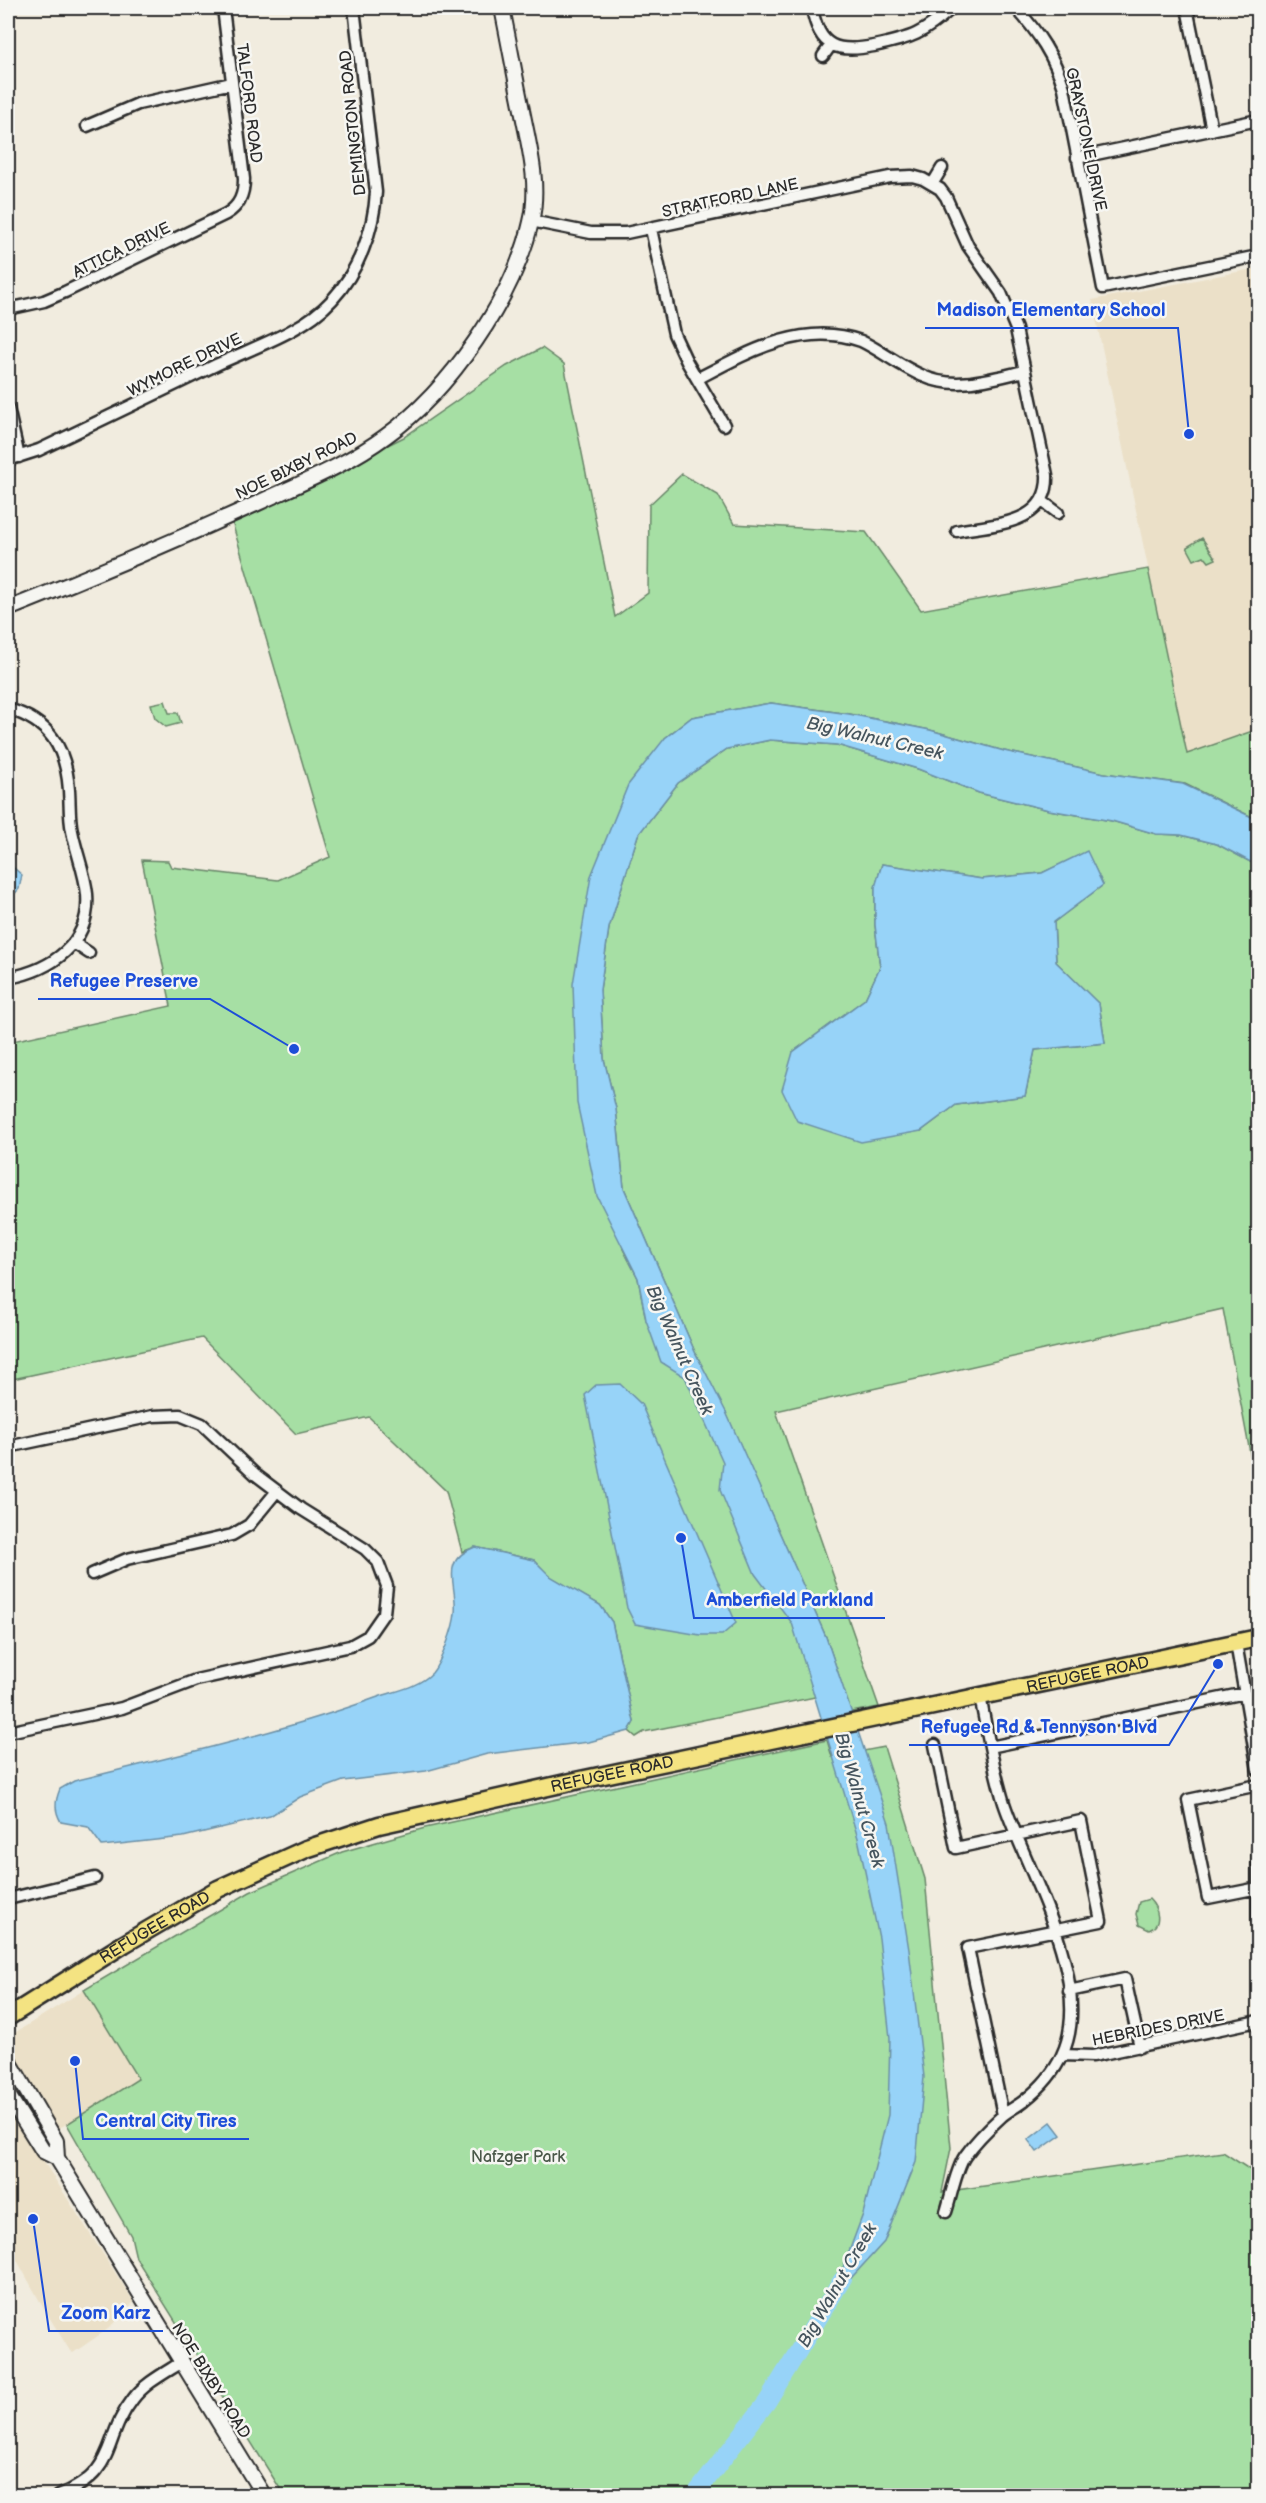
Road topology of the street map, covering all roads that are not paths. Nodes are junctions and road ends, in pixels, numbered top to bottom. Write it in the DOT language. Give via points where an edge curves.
graph roads {
  1 [pos="223,8"];
  2 [pos="354,8"];
  3 [pos="502,8"];
  4 [pos="812,8"];
  5 [pos="952,8"];
  6 [pos="1016,8"];
  7 [pos="1187,8"];
  8 [pos="834,46"];
  9 [pos="823,56"];
  10 [pos="232,83"];
  11 [pos="1258,120"];
  12 [pos="87,126"];
  13 [pos="1212,130"];
  14 [pos="1077,158"];
  15 [pos="942,168"];
  16 [pos="933,183"];
  17 [pos="244,203"];
  18 [pos="531,222"];
  19 [pos="651,229"];
  20 [pos="1258,256"];
  21 [pos="354,267"];
  22 [pos="8,309"];
  23 [pos="1025,371"];
  24 [pos="697,379"];
  25 [pos="8,408"];
  26 [pos="724,425"];
  27 [pos="19,457"];
  28 [pos="8,460"];
  29 [pos="1042,501"];
  30 [pos="1058,513"];
  31 [pos="957,531"];
  32 [pos="8,609"];
  33 [pos="8,709"];
  34 [pos="74,943"];
  35 [pos="89,953"];
  36 [pos="8,978"];
  37 [pos="8,1447"];
  38 [pos="277,1491"];
  39 [pos="92,1574"];
  40 [pos="1258,1638"];
  41 [pos="1236,1643"];
  42 [pos="1245,1693"];
  43 [pos="980,1696"];
  44 [pos="8,1732"];
  45 [pos="935,1745"];
  46 [pos="990,1747"];
  47 [pos="1258,1770"];
  48 [pos="1258,1785"];
  49 [pos="1016,1835"];
  50 [pos="1258,1848"];
  51 [pos="95,1878"];
  52 [pos="1258,1888"];
  53 [pos="8,1899"];
  54 [pos="1258,1923"];
  55 [pos="1056,1929"];
  56 [pos="1069,1991"];
  57 [pos="8,2017"];
  58 [pos="1258,2021"];
  59 [pos="1140,2047"];
  60 [pos="1063,2055"];
  61 [pos="8,2059"];
  62 [pos="8,2095"];
  63 [pos="1003,2115"];
  64 [pos="57,2158"];
  65 [pos="946,2212"];
  66 [pos="182,2362"];
  67 [pos="58,2496"];
  68 [pos="264,2496"];
  1 -- 10 [label="street, TALFORD ROAD"];
  2 -- 21 [label="street, DEMINGTON ROAD" via="376,192 372,222"];
  3 -- 18 [label="street, NOE BIXBY ROAD" via="532,164"];
  4 -- 8 [label="street" via="819,32"];
  5 -- 8 [label="street" via="910,38 855,50"];
  6 -- 14 [label="street, GRAYSTONE DRIVE" via="1054,59 1064,88"];
  7 -- 13 [label="street"];
  8 -- 9 [label="street"];
  10 -- 12 [label="street" via="138,104"];
  10 -- 17 [label="street, TALFORD ROAD"];
  11 -- 13 [label="street"];
  13 -- 14 [label="street"];
  14 -- 20 [label="street, GRAYSTONE DRIVE" via="1103,288"];
  15 -- 16 [label="street"];
  16 -- 19 [label="street, STRATFORD LANE" via="912,176 890,177"];
  16 -- 23 [label="street" via="946,197 968,246 1006,301"];
  17 -- 22 [label="street, ATTICA DRIVE" via="65,292"];
  18 -- 19 [label="street, STRATFORD LANE" via="591,233"];
  18 -- 32 [label="street, NOE BIXBY ROAD" via="504,293 480,333 444,381 387,436 327,471 190,534"];
  19 -- 24 [label="street" via="674,334"];
  21 -- 27 [label="street, WYMORE DRIVE" via="331,302 291,329"];
  23 -- 24 [label="street" via="973,382 940,382 923,377 861,341 817,334 796,336 752,351"];
  23 -- 29 [label="street" via="1047,475"];
  24 -- 26 [label="street"];
  25 -- 27 [label="street"];
  27 -- 28 [label="street, WYMORE DRIVE"];
  29 -- 30 [label="street"];
  29 -- 31 [label="street" via="1023,517"];
  33 -- 34 [label="street" via="32,717 44,726 63,760 71,830 87,896 82,930"];
  34 -- 35 [label="street"];
  34 -- 36 [label="street" via="56,961"];
  37 -- 38 [label="street" via="153,1416 180,1416 202,1424"];
  38 -- 39 [label="street" via="242,1530 127,1559"];
  38 -- 44 [label="street" via="374,1557 386,1581 386,1605 372,1632 350,1646 195,1680 122,1708"];
  40 -- 41 [label="main road, REFUGEE ROAD"];
  41 -- 42 [label="street"];
  41 -- 43 [label="main road, REFUGEE ROAD"];
  42 -- 46 [label="street"];
  42 -- 47 [label="street"];
  43 -- 46 [label="street"];
  43 -- 57 [label="main road, REFUGEE ROAD" via="420,1814 306,1849 208,1894"];
  45 -- 49 [label="street" via="956,1848"];
  46 -- 49 [label="street"];
  48 -- 52 [label="street" via="1188,1800 1208,1898"];
  49 -- 55 [label="street"];
  49 -- 55 [label="street" via="1081,1821 1101,1921"];
  50 -- 52 [label="street"];
  51 -- 53 [label="street"];
  52 -- 54 [label="street"];
  55 -- 56 [label="street"];
  55 -- 63 [label="street" via="968,1948"];
  56 -- 59 [label="street" via="1125,1979"];
  56 -- 60 [label="street" via="1070,2026"];
  58 -- 59 [label="street, HEBRIDES DRIVE"];
  59 -- 60 [label="street, HEBRIDES DRIVE" via="1093,2056"];
  60 -- 63 [label="street" via="1047,2081"];
  61 -- 64 [label="street, NOE BIXBY ROAD" via="56,2141"];
  62 -- 64 [label="street, NOE BIXBY ROAD" via="43,2151"];
  63 -- 65 [label="street" via="964,2157"];
  64 -- 66 [label="street, NOE BIXBY ROAD"];
  66 -- 67 [label="street" via="145,2386 133,2399 97,2471 78,2487"];
  66 -- 68 [label="street, NOE BIXBY ROAD"];
}
